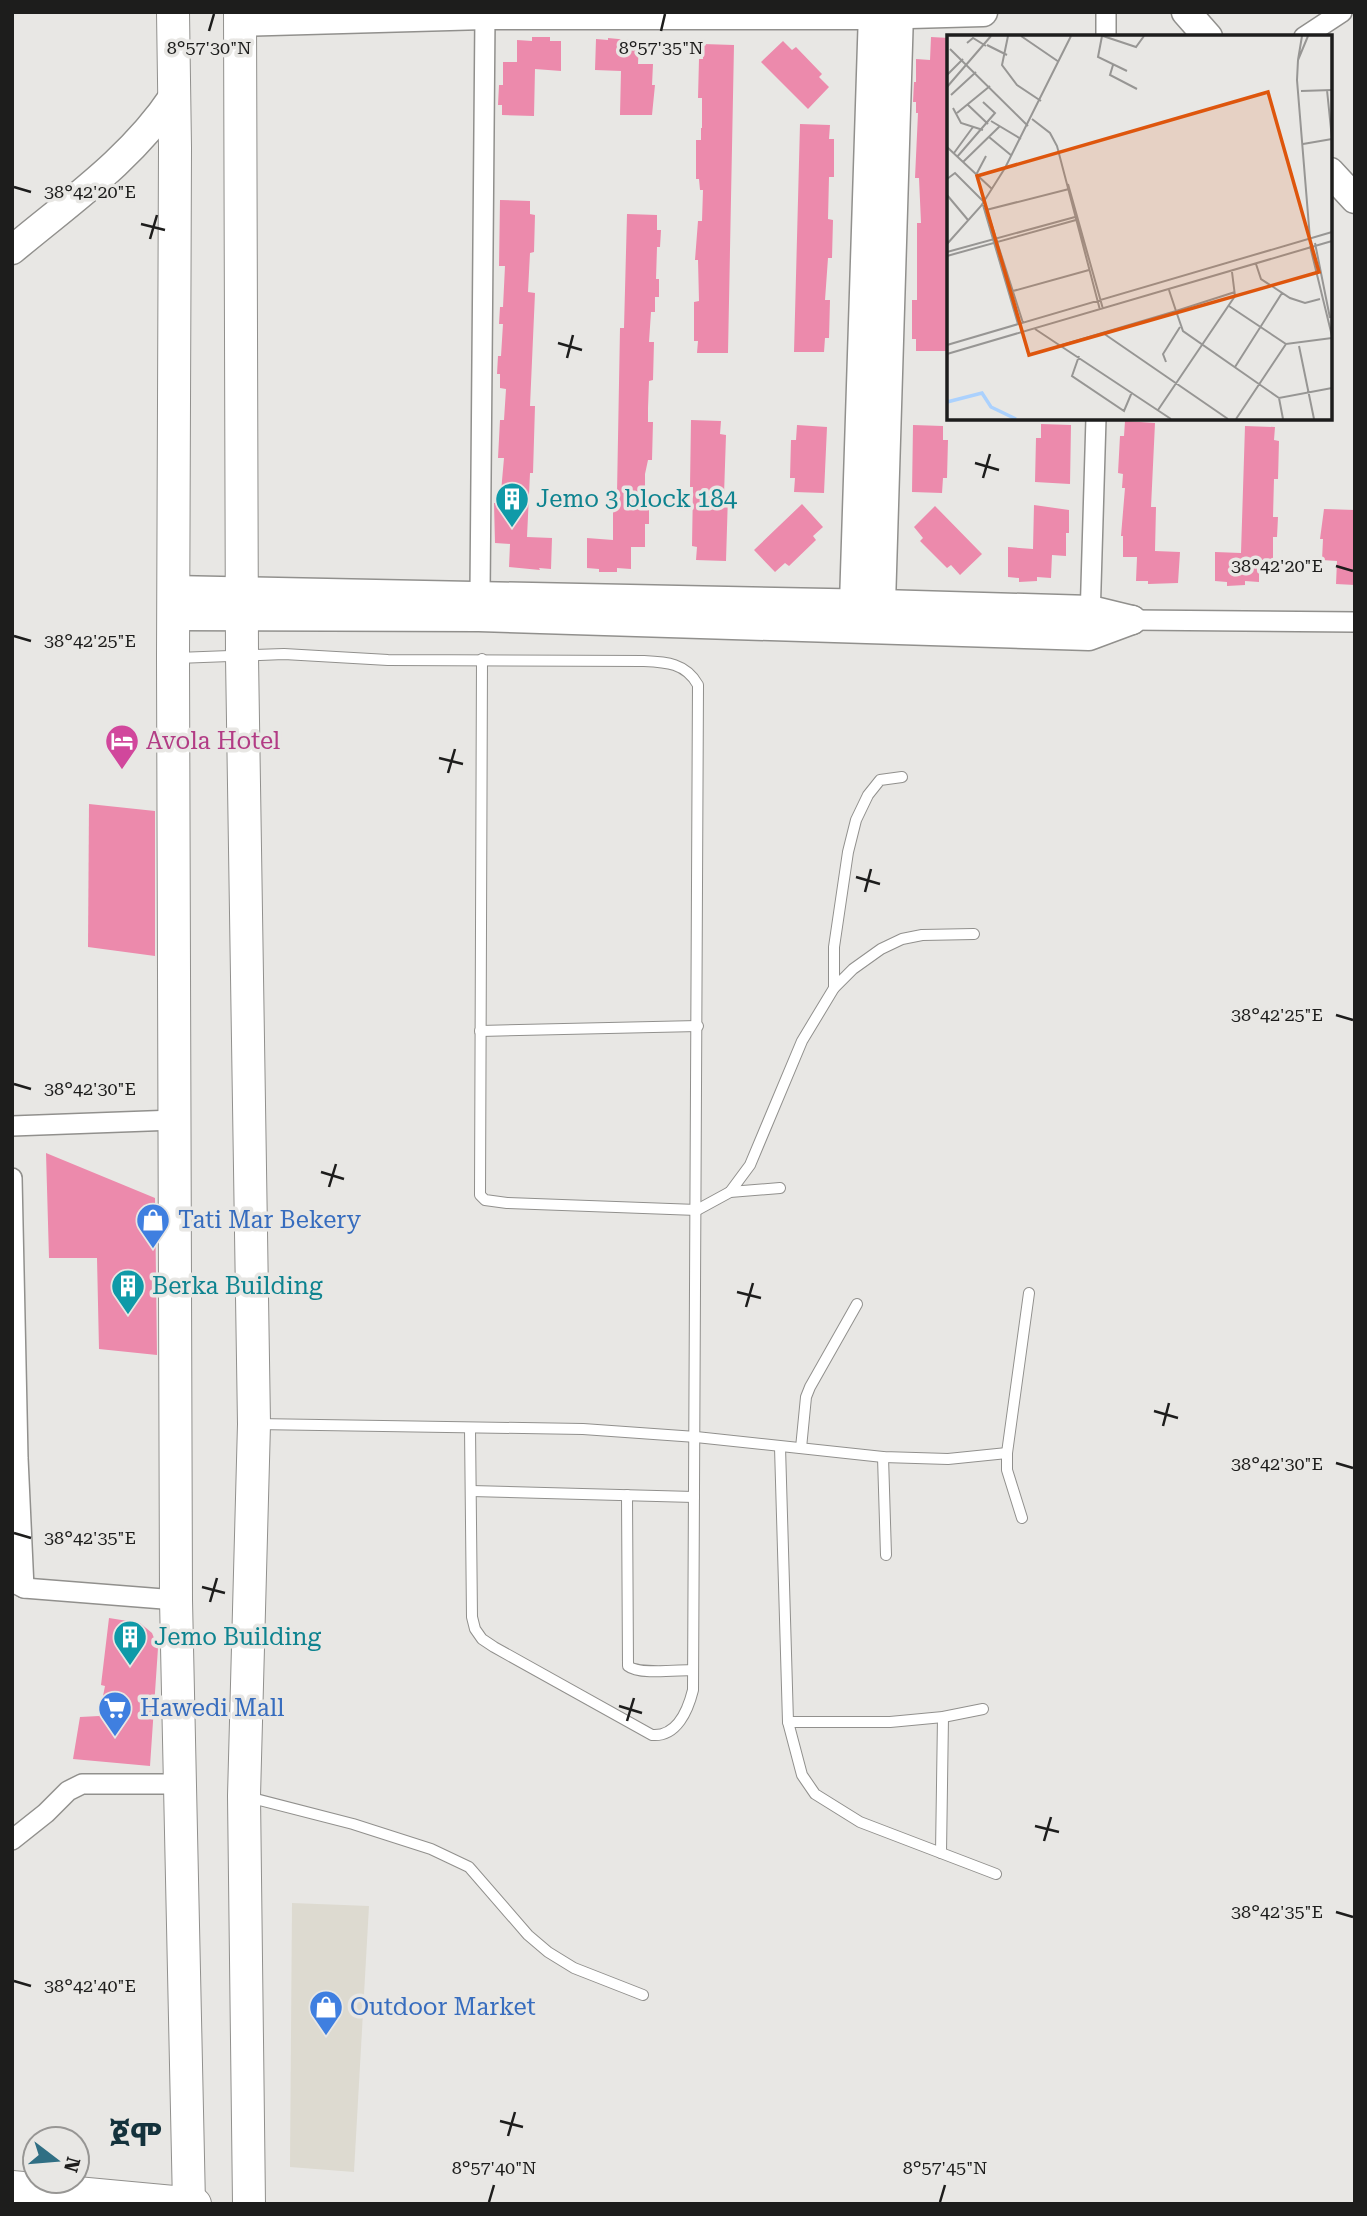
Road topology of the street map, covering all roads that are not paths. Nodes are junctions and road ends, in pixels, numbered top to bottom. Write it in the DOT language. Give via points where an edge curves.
graph roads {
  1 [pos="173,12"];
  2 [pos="983,12"];
  3 [pos="1106,12"];
  4 [pos="1186,12"];
  5 [pos="1342,12"];
  6 [pos="886,14"];
  7 [pos="485,15"];
  8 [pos="240,17"];
  9 [pos="1106,35"];
  10 [pos="1206,35"];
  11 [pos="1307,35"];
  12 [pos="173,97"];
  13 [pos="132,148"];
  14 [pos="175,148"];
  15 [pos="1332,174"];
  16 [pos="1355,199"];
  17 [pos="12,250"];
  18 [pos="1096,420"];
  19 [pos="480,594"];
  20 [pos="173,603"];
  21 [pos="242,603"];
  22 [pos="867,604"];
  23 [pos="1132,620"];
  24 [pos="1355,622"];
  25 [pos="1090,623"];
  26 [pos="242,657"];
  27 [pos="173,658"];
  28 [pos="482,659"];
  29 [pos="902,777"];
  30 [pos="974,934"];
  31 [pos="834,988"];
  32 [pos="698,1026"];
  33 [pos="480,1031"];
  34 [pos="175,1120"];
  35 [pos="12,1126"];
  36 [pos="12,1178"];
  37 [pos="780,1188"];
  38 [pos="730,1192"];
  39 [pos="696,1210"];
  40 [pos="1030,1293"];
  41 [pos="857,1304"];
  42 [pos="254,1424"];
  43 [pos="470,1428"];
  44 [pos="696,1437"];
  45 [pos="780,1447"];
  46 [pos="801,1448"];
  47 [pos="1007,1453"];
  48 [pos="883,1457"];
  49 [pos="471,1491"];
  50 [pos="627,1495"];
  51 [pos="694,1497"];
  52 [pos="1022,1518"];
  53 [pos="886,1555"];
  54 [pos="18,1585"];
  55 [pos="176,1600"];
  56 [pos="693,1670"];
  57 [pos="983,1709"];
  58 [pos="943,1717"];
  59 [pos="788,1722"];
  60 [pos="181,1784"];
  61 [pos="244,1796"];
  62 [pos="12,1839"];
  63 [pos="941,1853"];
  64 [pos="996,1874"];
  65 [pos="643,1995"];
  66 [pos="187,2134"];
  67 [pos="12,2187"];
  68 [pos="144,2199"];
  69 [pos="191,2203"];
  70 [pos="249,2204"];
  1 -- 12 [label="main road"];
  2 -- 6 [label="street"];
  3 -- 9 [label="street"];
  4 -- 10 [label="street"];
  5 -- 11 [label="street"];
  6 -- 7 [label="street"];
  6 -- 22 [label="street"];
  7 -- 8 [label="street"];
  7 -- 19 [label="street"];
  8 -- 21 [label="main road"];
  12 -- 13 [label="street"];
  12 -- 14 [label="main road"];
  13 -- 14 [label="street"];
  13 -- 17 [label="street"];
  14 -- 20 [label="main road"];
  15 -- 16 [label="street"];
  18 -- 25 [label="street"];
  19 -- 21 [label="street"];
  19 -- 22 [label="street"];
  20 -- 21 [label="street"];
  20 -- 27 [label="main road"];
  21 -- 25 [label="street" via="479,617"];
  21 -- 26 [label="main road"];
  22 -- 25 [label="street"];
  23 -- 24 [label="street"];
  23 -- 25 [label="street"];
  26 -- 27 [label="lane"];
  26 -- 28 [label="lane"];
  26 -- 42 [label="main road"];
  27 -- 34 [label="main road"];
  28 -- 32 [label="lane" via="663,662 694,677 700,698"];
  28 -- 33 [label="lane"];
  29 -- 31 [label="lane" via="880,780 856,820 834,947"];
  30 -- 31 [label="lane" via="902,939 862,962"];
  31 -- 38 [label="lane" via="802,1041 750,1165"];
  32 -- 33 [label="lane"];
  32 -- 39 [label="lane"];
  33 -- 39 [label="lane" via="479,1186 485,1200"];
  34 -- 35 [label="street"];
  34 -- 55 [label="main road"];
  36 -- 54 [label="street"];
  37 -- 38 [label="lane"];
  38 -- 39 [label="lane"];
  39 -- 44 [label="lane"];
  40 -- 47 [label="lane"];
  41 -- 46 [label="lane" via="806,1397"];
  42 -- 43 [label="lane"];
  42 -- 61 [label="main road"];
  43 -- 44 [label="lane"];
  43 -- 49 [label="lane"];
  44 -- 45 [label="lane"];
  44 -- 51 [label="lane"];
  45 -- 46 [label="lane"];
  45 -- 59 [label="lane"];
  46 -- 48 [label="lane"];
  47 -- 48 [label="lane" via="948,1459"];
  47 -- 52 [label="lane" via="1007,1470"];
  48 -- 53 [label="lane"];
  49 -- 50 [label="lane"];
  49 -- 56 [label="lane" via="472,1617 482,1639 652,1735 660,1736 681,1721 693,1690"];
  50 -- 51 [label="lane"];
  50 -- 56 [label="lane" via="628,1666 641,1671"];
  51 -- 56 [label="lane"];
  54 -- 55 [label="street"];
  55 -- 60 [label="main road"];
  57 -- 58 [label="lane"];
  58 -- 59 [label="lane"];
  58 -- 63 [label="lane"];
  59 -- 63 [label="lane" via="802,1775 815,1794 860,1822"];
  60 -- 62 [label="street" via="82,1784"];
  60 -- 66 [label="main road"];
  61 -- 65 [label="lane" via="353,1824 470,1867 548,1952 574,1968"];
  61 -- 70 [label="main road"];
  63 -- 64 [label="lane"];
  66 -- 68 [label="main road" via="166,2174"];
  66 -- 69 [label="main road"];
  67 -- 68 [label="main road"];
  68 -- 69 [label="main road"];
}
